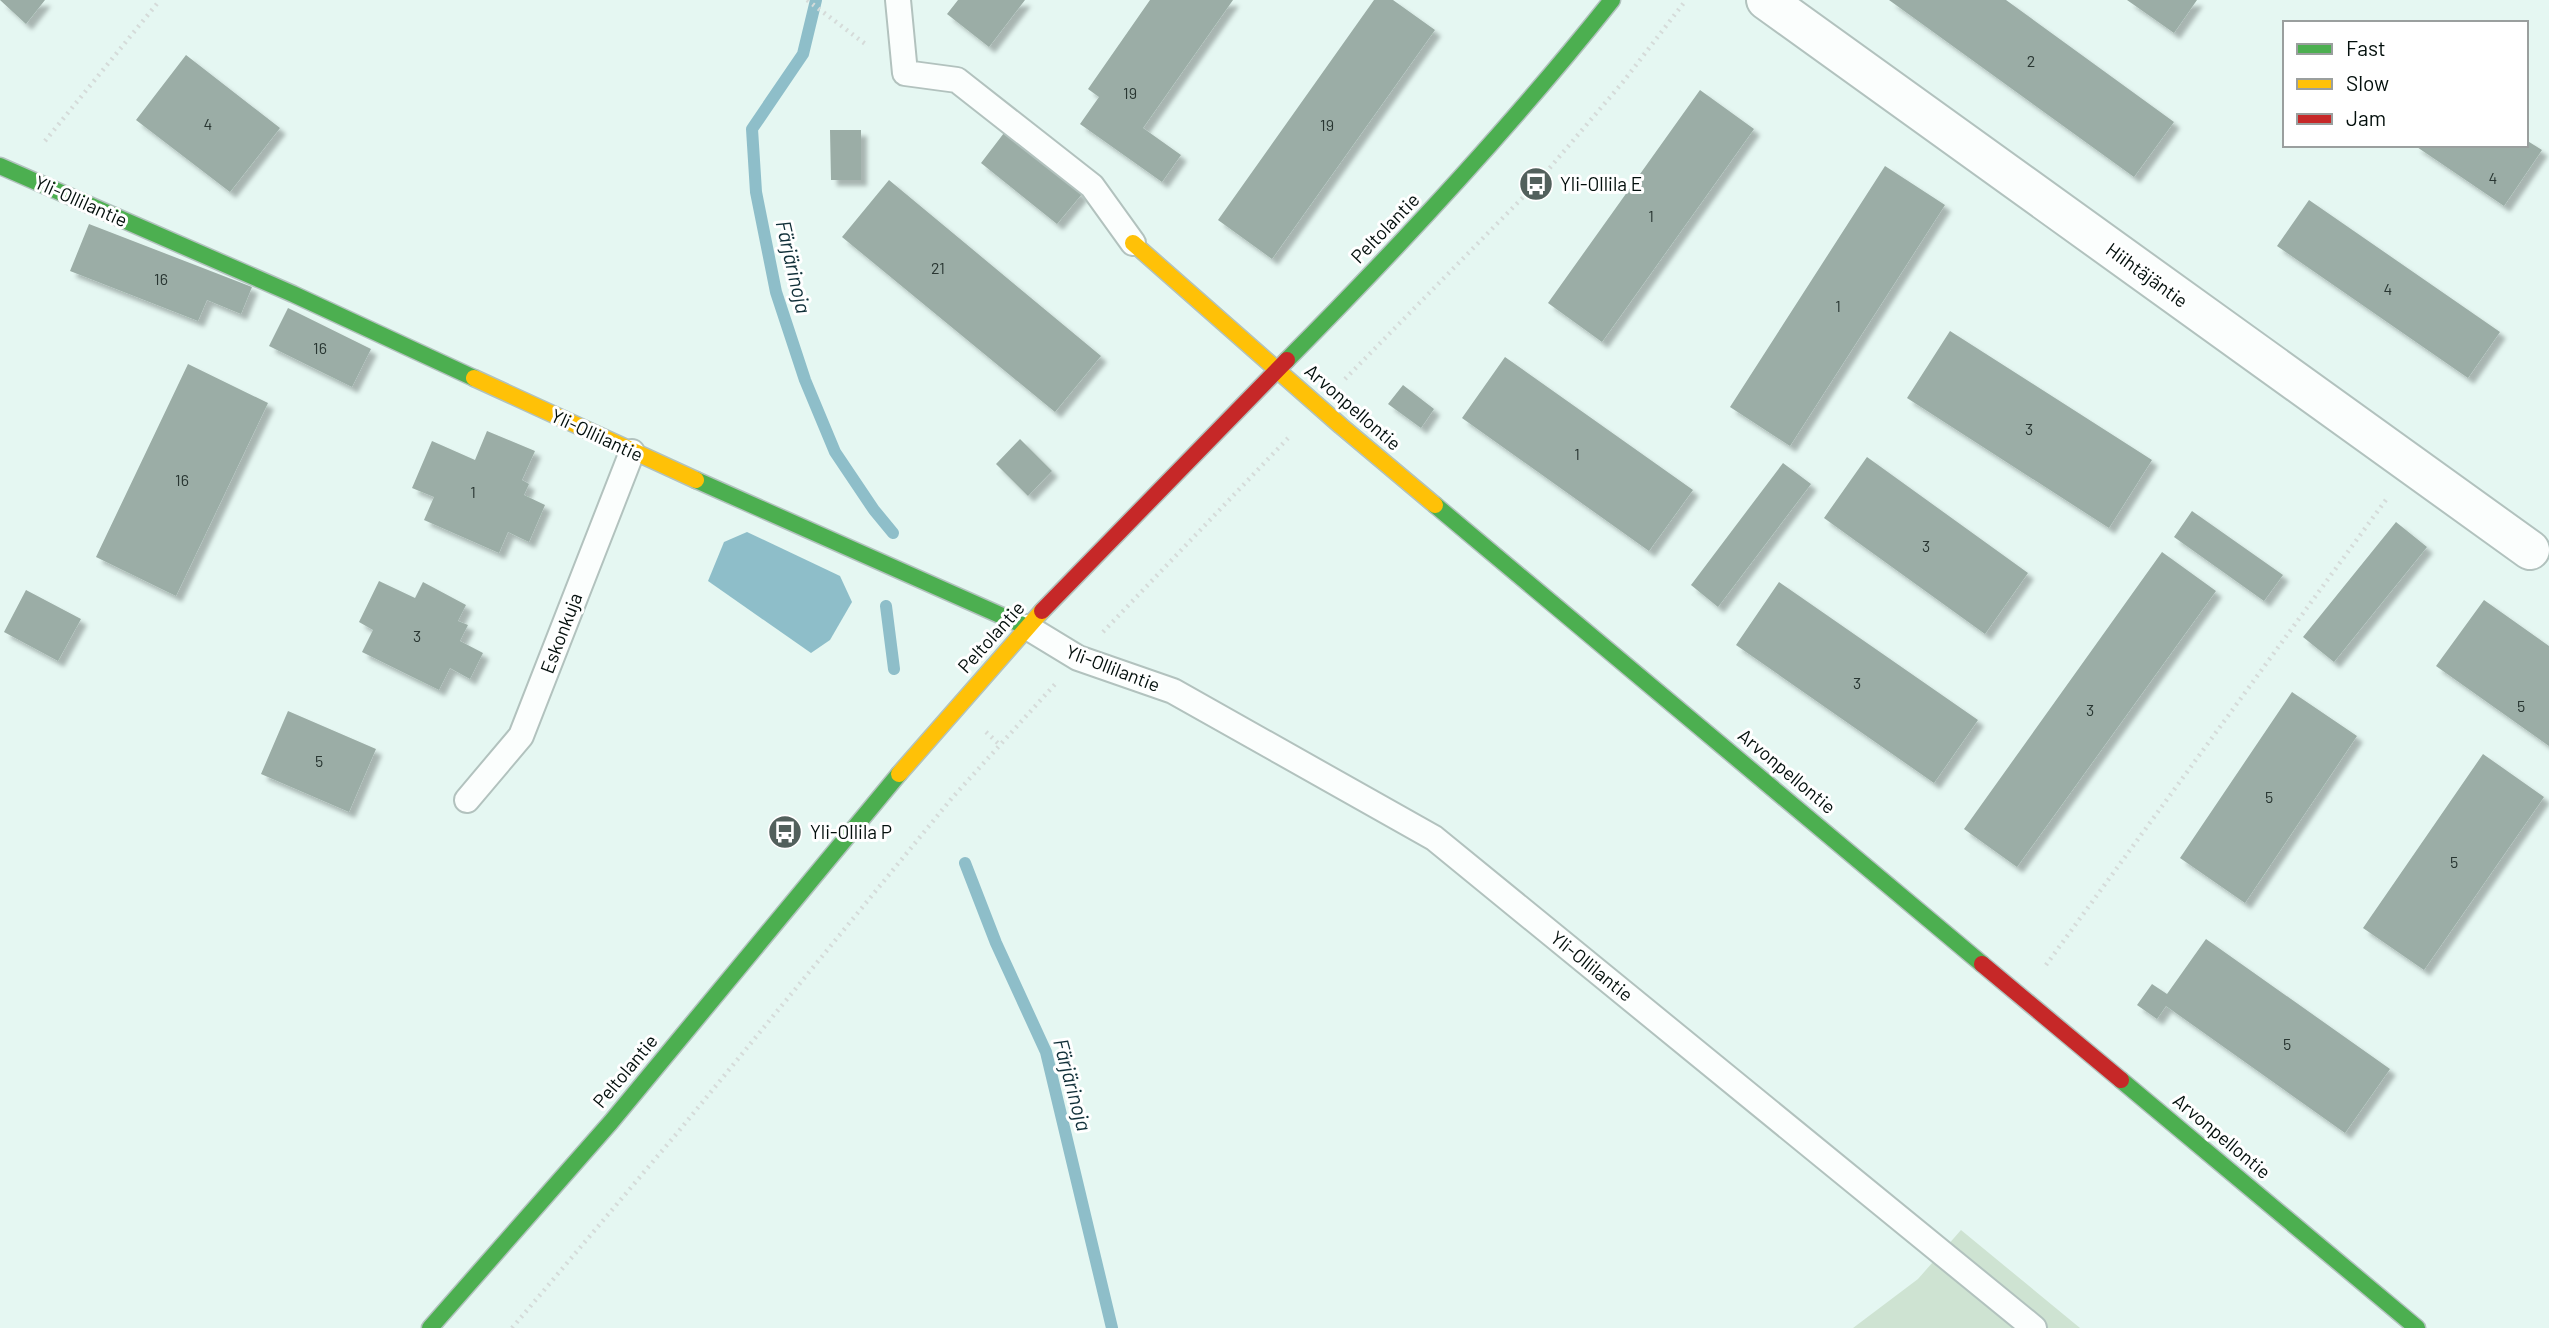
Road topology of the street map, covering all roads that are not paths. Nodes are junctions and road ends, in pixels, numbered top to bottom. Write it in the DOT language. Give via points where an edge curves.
graph roads {
  1 [pos="898,0"];
  2 [pos="1612,0"];
  3 [pos="1766,0"];
  4 [pos="4,167"];
  5 [pos="1133,243"];
  6 [pos="1277,369"];
  7 [pos="632,452"];
  8 [pos="2530,550"];
  9 [pos="1027,627"];
  10 [pos="467,800"];
  11 [pos="430,1328"];
  12 [pos="2034,1328"];
  13 [pos="2417,1328"];
  1 -- 5 [label="lane" via="905,73 957,80 1092,186"];
  2 -- 6 [label="street, Peltolantie" via="1458,184"];
  3 -- 8 [label="street, Hiihtäjäntie"];
  4 -- 7 [label="street, Yli-Ollilantie" via="293,294"];
  5 -- 6 [label="street, Arvonpellontie"];
  6 -- 9 [label="street, Peltolantie"];
  6 -- 13 [label="street, Arvonpellontie"];
  7 -- 9 [label="street, Yli-Ollilantie"];
  7 -- 10 [label="lane, Eskonkuja" via="521,736"];
  9 -- 11 [label="street, Peltolantie" via="911,757 635,1093"];
  9 -- 12 [label="lane, Yli-Ollilantie" via="1078,658 1173,691 1434,838"];
}
